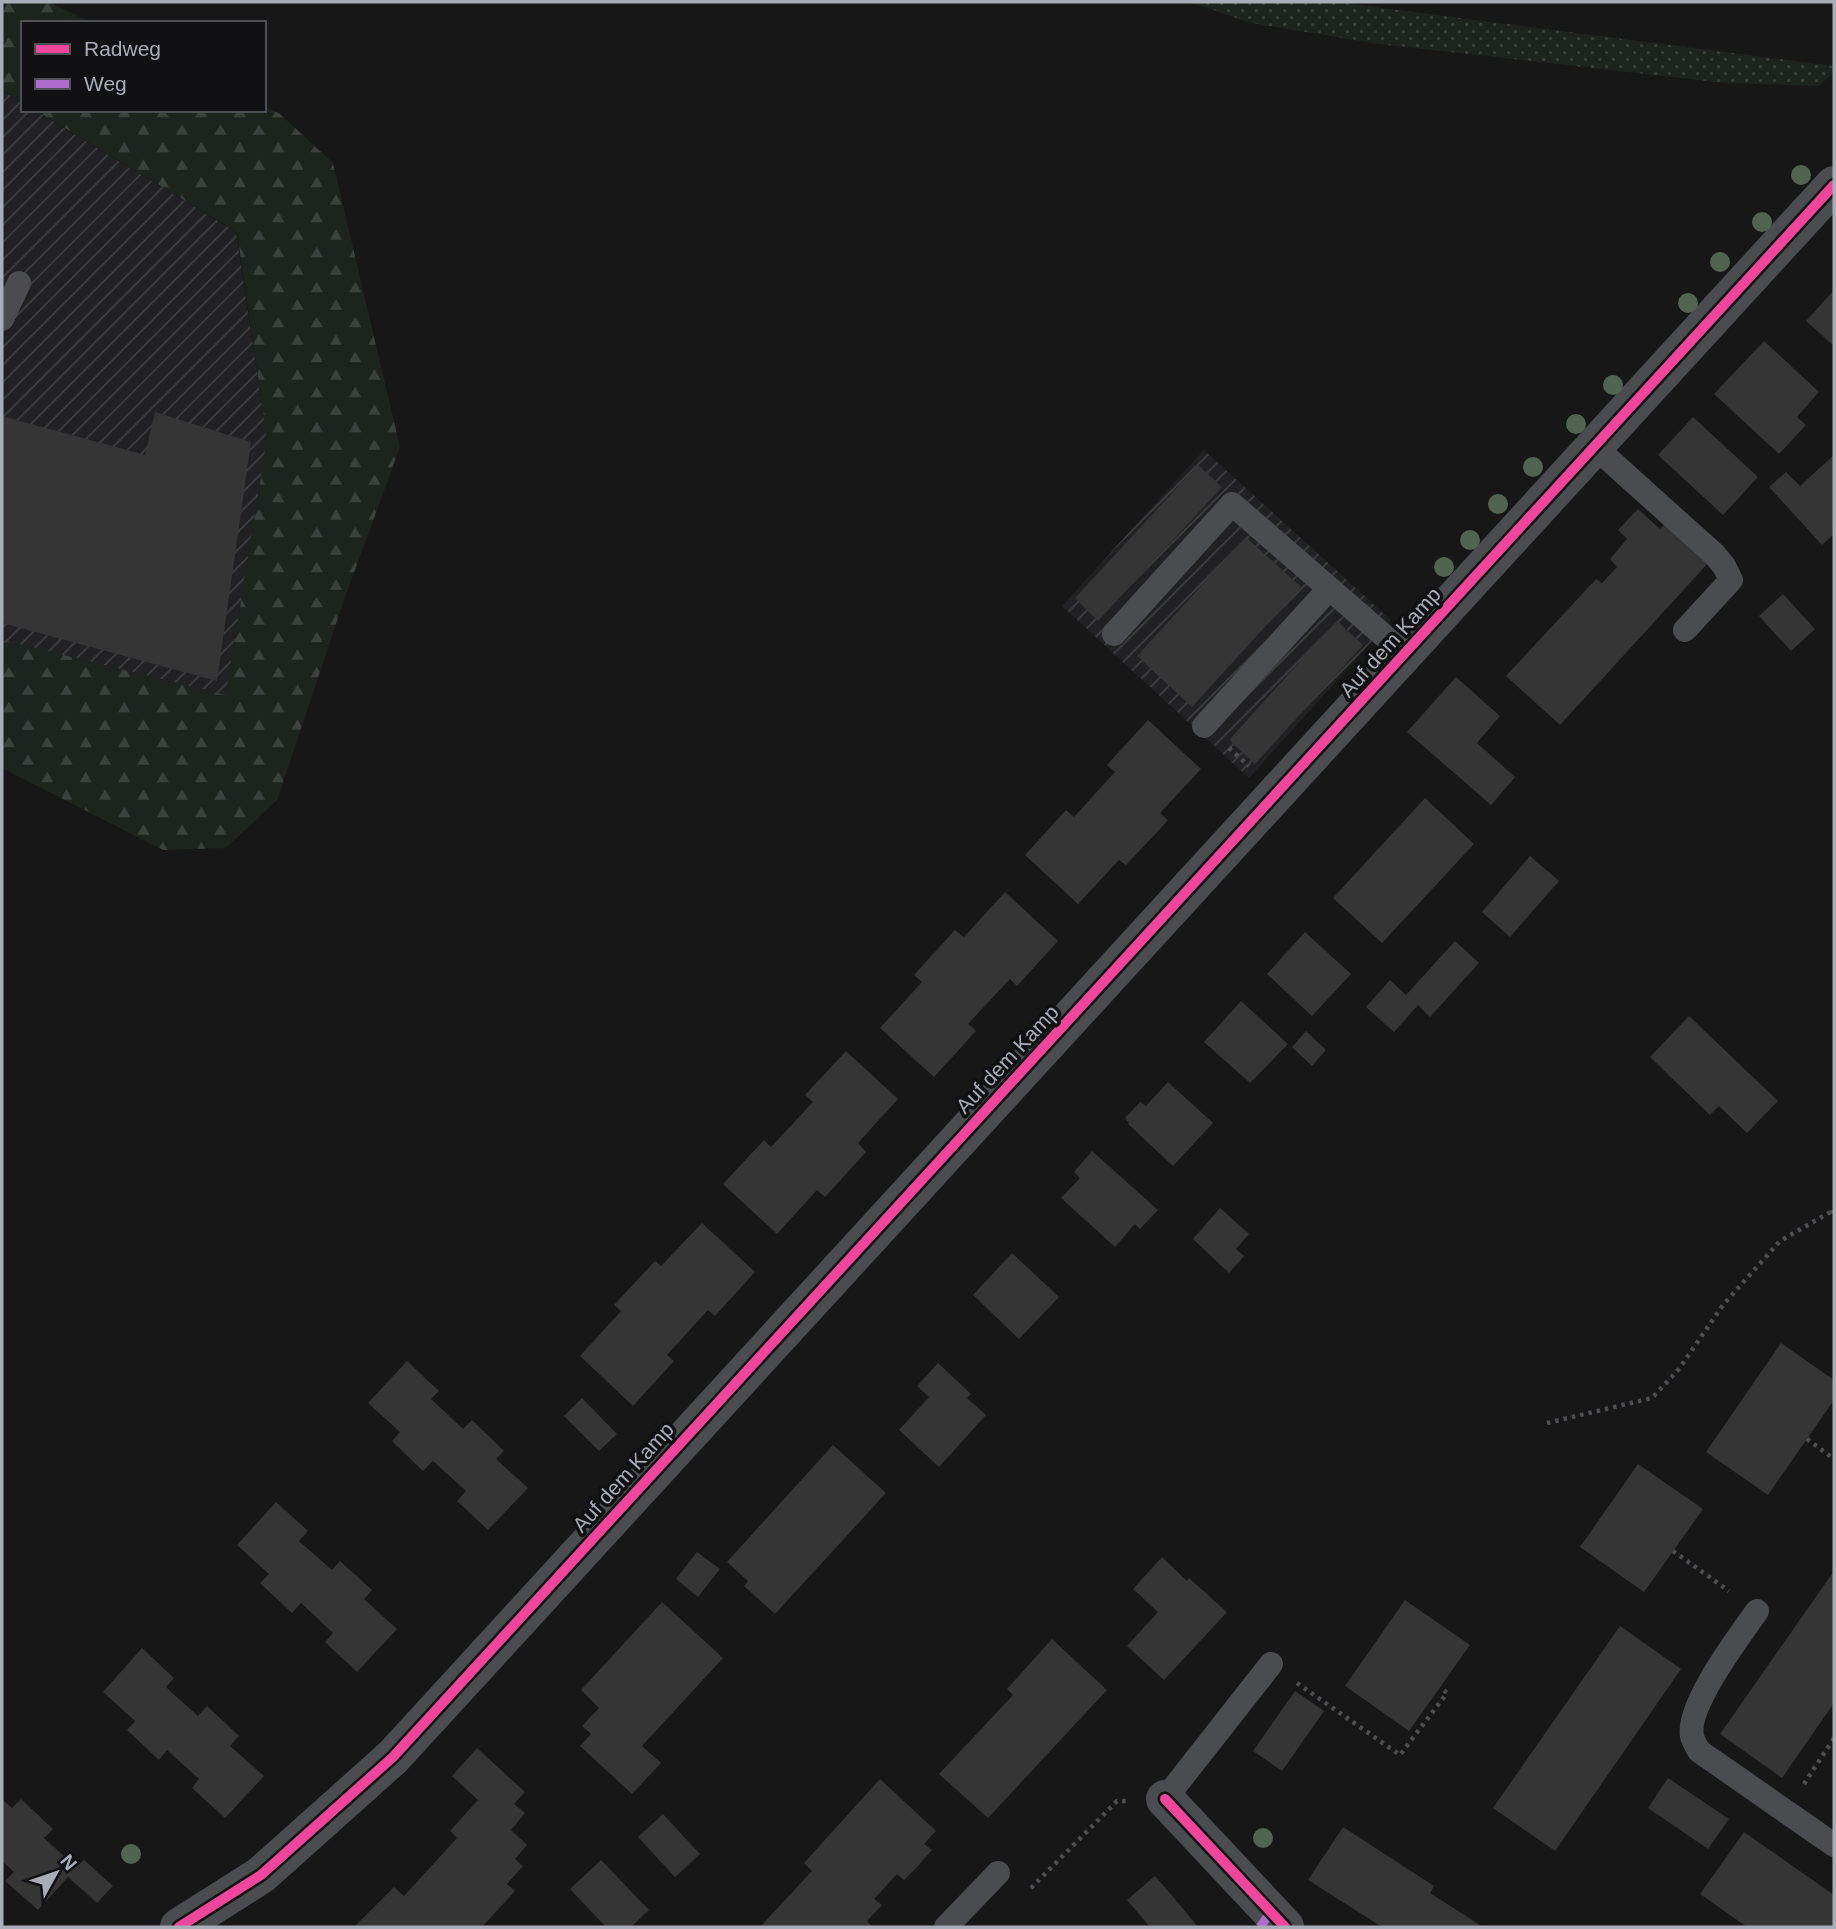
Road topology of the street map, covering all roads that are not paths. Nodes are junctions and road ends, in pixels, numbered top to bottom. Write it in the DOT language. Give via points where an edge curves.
graph roads {
  1 [pos="1834,185"];
  2 [pos="19,283"];
  3 [pos="2,319"];
  4 [pos="1595,447"];
  5 [pos="1329,589"];
  6 [pos="1685,631"];
  7 [pos="1114,634"];
  8 [pos="1405,654"];
  9 [pos="1204,726"];
  10 [pos="1757,1611"];
  11 [pos="1271,1664"];
  12 [pos="1165,1799"];
  13 [pos="1834,1845"];
  14 [pos="998,1873"];
  15 [pos="178,1927"];
  16 [pos="946,1927"];
  17 [pos="1285,1927"];
  1 -- 4 [label="street, Auf dem Kamp"];
  2 -- 3 [label="lane"];
  4 -- 6 [label="lane" via="1714,554 1731,580"];
  4 -- 8 [label="street, Auf dem Kamp"];
  5 -- 7 [label="lane" via="1232,505"];
  5 -- 8 [label="lane"];
  5 -- 9 [label="lane"];
  8 -- 15 [label="street, Auf dem Kamp" via="393,1757 261,1875"];
  10 -- 13 [label="lane" via="1707,1686 1698,1704 1692,1737 1699,1751"];
  11 -- 12 [label="lane"];
  12 -- 17 [label="street"];
  14 -- 16 [label="lane"];
}
